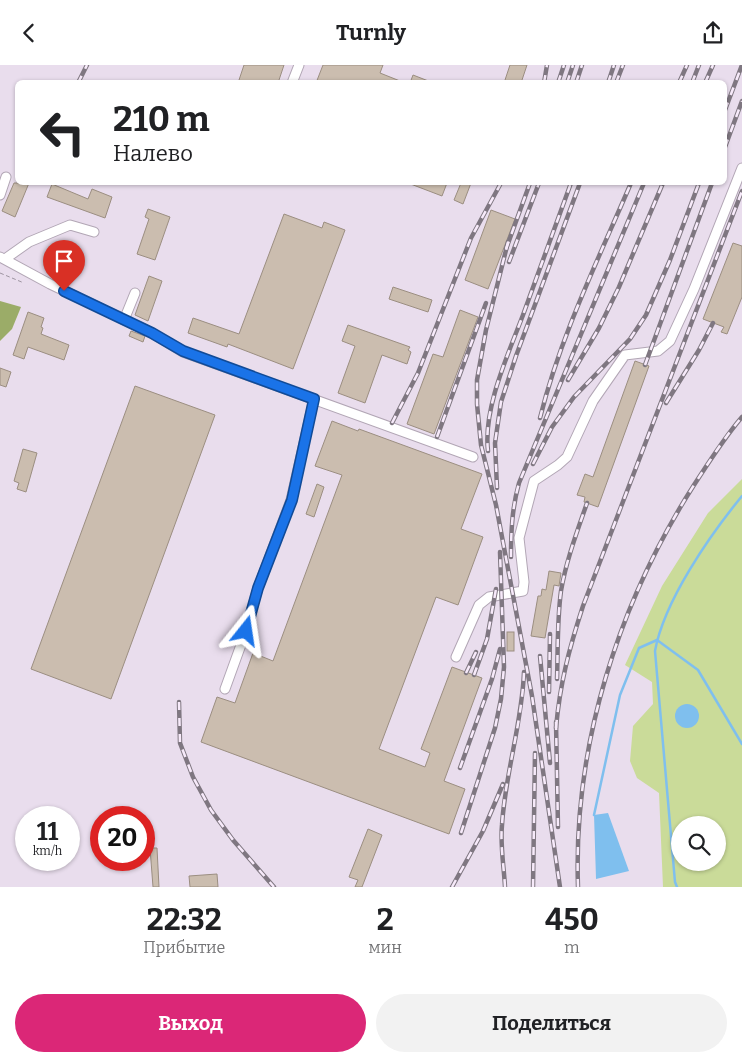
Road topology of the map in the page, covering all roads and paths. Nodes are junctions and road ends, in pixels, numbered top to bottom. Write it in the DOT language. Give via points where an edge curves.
graph roads {
  1 [pos="299,65"];
  2 [pos="293,80"];
  3 [pos="742,168"];
  4 [pos="6,177"];
  5 [pos="0,195"];
  6 [pos="94,232"];
  7 [pos="2,258"];
  8 [pos="0,273"];
  9 [pos="24,283"];
  10 [pos="135,293"];
  11 [pos="124,320"];
  12 [pos="314,399"];
  13 [pos="473,457"];
  14 [pos="456,657"];
  15 [pos="224,689"];
  1 -- 2 [label="street"];
  3 -- 14 [label="street" via="670,341 658,351 625,355 593,401 567,457 534,481 519,538 523,591 489,597 479,605"];
  4 -- 5 [label="street"];
  6 -- 7 [label="street" via="70,225 29,242"];
  7 -- 11 [label="street"];
  8 -- 9 [label="path"];
  10 -- 11 [label="street"];
  11 -- 12 [label="street" via="183,351"];
  12 -- 13 [label="street"];
  12 -- 15 [label="street" via="292,500"];
}
